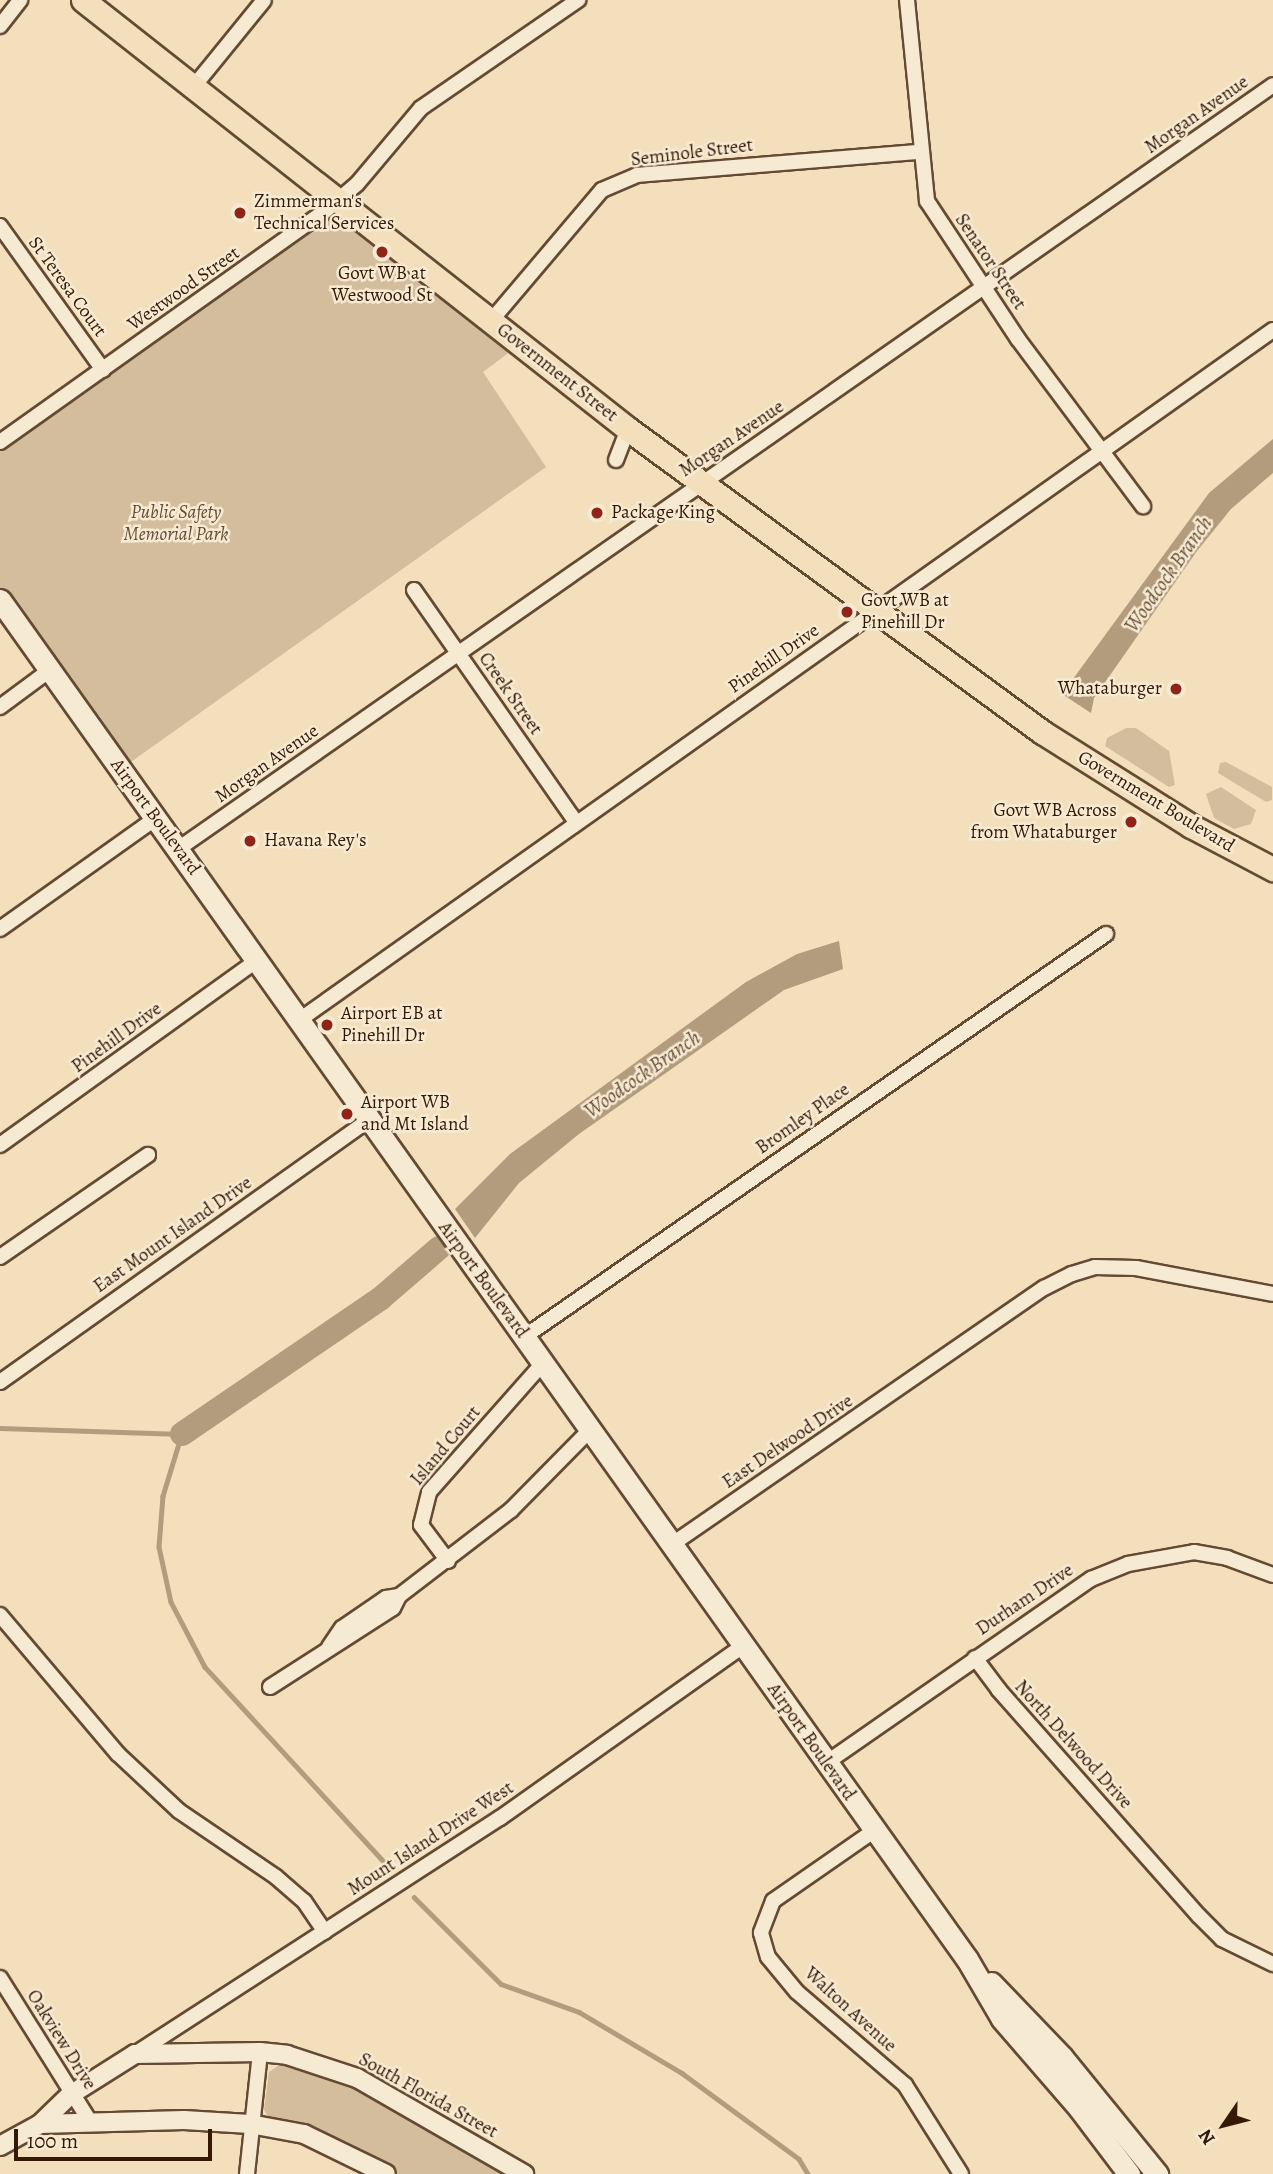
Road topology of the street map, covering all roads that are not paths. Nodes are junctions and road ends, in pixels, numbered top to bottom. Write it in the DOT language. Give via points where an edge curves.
graph roads {
  1 [pos="20,0"];
  2 [pos="83,0"];
  3 [pos="264,0"];
  4 [pos="578,0"];
  5 [pos="907,0"];
  6 [pos="0,26"];
  7 [pos="195,85"];
  8 [pos="1273,85"];
  9 [pos="919,152"];
  10 [pos="339,200"];
  11 [pos="0,226"];
  12 [pos="984,287"];
  13 [pos="490,322"];
  14 [pos="1273,330"];
  15 [pos="103,370"];
  16 [pos="628,429"];
  17 [pos="0,442"];
  18 [pos="1101,450"];
  19 [pos="615,460"];
  20 [pos="700,482"];
  21 [pos="1143,506"];
  22 [pos="414,590"];
  23 [pos="0,600"];
  24 [pos="878,609"];
  25 [pos="460,655"];
  26 [pos="50,670"];
  27 [pos="0,707"];
  28 [pos="1042,732"];
  29 [pos="156,818"];
  30 [pos="575,821"];
  31 [pos="178,849"];
  32 [pos="1273,869"];
  33 [pos="0,929"];
  34 [pos="1106,933"];
  35 [pos="256,961"];
  36 [pos="298,1021"];
  37 [pos="369,1120"];
  38 [pos="0,1145"];
  39 [pos="148,1155"];
  40 [pos="0,1256"];
  41 [pos="1273,1294"];
  42 [pos="524,1337"];
  43 [pos="543,1363"];
  44 [pos="0,1382"];
  45 [pos="590,1430"];
  46 [pos="671,1545"];
  47 [pos="448,1561"];
  48 [pos="1273,1575"];
  49 [pos="0,1615"];
  50 [pos="743,1646"];
  51 [pos="975,1658"];
  52 [pos="271,1686"];
  53 [pos="826,1763"];
  54 [pos="875,1830"];
  55 [pos="325,1932"];
  56 [pos="967,1959"];
  57 [pos="1273,1964"];
  58 [pos="0,1978"];
  59 [pos="260,2052"];
  60 [pos="135,2054"];
  61 [pos="70,2095"];
  62 [pos="89,2120"];
  63 [pos="40,2124"];
  64 [pos="250,2124"];
  65 [pos="0,2146"];
  66 [pos="247,2174"];
  67 [pos="386,2174"];
  68 [pos="524,2174"];
  69 [pos="961,2174"];
  70 [pos="1129,2174"];
  71 [pos="1157,2174"];
  1 -- 6 [label="street"];
  2 -- 7 [label="main road, Government Street"];
  3 -- 7 [label="street"];
  4 -- 10 [label="street, Westwood Street" via="421,108"];
  5 -- 9 [label="street, Senator Street"];
  7 -- 10 [label="main road, Government Street"];
  8 -- 12 [label="street, Morgan Avenue"];
  9 -- 12 [label="street, Senator Street" via="927,201"];
  9 -- 13 [label="street, Seminole Street" via="637,175 602,190"];
  10 -- 13 [label="main road, Government Street"];
  10 -- 15 [label="street, Westwood Street"];
  11 -- 15 [label="street, St Teresa Court"];
  12 -- 18 [label="street, Senator Street"];
  12 -- 20 [label="street, Morgan Avenue"];
  13 -- 16 [label="main road, Government Street"];
  14 -- 18 [label="street, Pinehill Drive"];
  15 -- 17 [label="street, Westwood Street"];
  16 -- 19 [label="street"];
  16 -- 20 [label="main road, Government Street"];
  18 -- 21 [label="street, Senator Street"];
  18 -- 24 [label="street, Pinehill Drive"];
  20 -- 24 [label="main road, Government Street"];
  20 -- 25 [label="street, Morgan Avenue"];
  22 -- 25 [label="street, Creek Street"];
  23 -- 26 [label="main road, Airport Boulevard"];
  24 -- 28 [label="main road, Government Street"];
  24 -- 30 [label="street, Pinehill Drive"];
  25 -- 30 [label="street, Creek Street"];
  25 -- 31 [label="street, Morgan Avenue"];
  26 -- 27 [label="street"];
  26 -- 29 [label="main road, Airport Boulevard"];
  28 -- 32 [label="main road, Government Boulevard" via="1191,826"];
  29 -- 31 [label="main road, Airport Boulevard"];
  29 -- 33 [label="street"];
  30 -- 36 [label="street, Pinehill Drive"];
  31 -- 35 [label="main road, Airport Boulevard"];
  34 -- 42 [label="street, Bromley Place"];
  35 -- 36 [label="main road, Airport Boulevard"];
  35 -- 38 [label="street, Pinehill Drive"];
  36 -- 37 [label="main road, Airport Boulevard"];
  37 -- 42 [label="main road, Airport Boulevard"];
  37 -- 44 [label="street, East Mount Island Drive"];
  39 -- 40 [label="street"];
  41 -- 46 [label="street, East Delwood Drive" via="1136,1268 1095,1267 1044,1287"];
  42 -- 43 [label="main road, Airport Boulevard"];
  43 -- 45 [label="main road, Airport Boulevard"];
  43 -- 47 [label="street, Island Court" via="429,1492 421,1525"];
  45 -- 46 [label="main road, Airport Boulevard"];
  45 -- 47 [label="street" via="511,1510"];
  46 -- 50 [label="main road, Airport Boulevard"];
  47 -- 52 [label="street" via="349,1640 329,1647"];
  48 -- 51 [label="street, Durham Drive" via="1194,1552 1128,1564 1091,1579"];
  49 -- 55 [label="street" via="118,1754 179,1811 304,1901"];
  50 -- 53 [label="main road, Airport Boulevard"];
  50 -- 55 [label="street, Mount Island Drive West" via="500,1818"];
  51 -- 53 [label="street, Durham Drive"];
  51 -- 57 [label="street, North Delwood Drive" via="1222,1939"];
  53 -- 54 [label="main road, Airport Boulevard"];
  54 -- 56 [label="main road, Airport Boulevard"];
  54 -- 69 [label="street, Walton Avenue" via="773,1900 761,1933 768,1957 796,1993 905,2085"];
  55 -- 60 [label="street, Mount Island Drive West"];
  56 -- 70 [label="main road, Airport Boulevard" via="1002,2019"];
  56 -- 71 [label="main road, Airport Boulevard" via="1062,2057"];
  58 -- 61 [label="street, Oakview Drive"];
  59 -- 60 [label="street, South Florida Street"];
  59 -- 64 [label="street"];
  59 -- 68 [label="street, South Florida Street" via="357,2078"];
  60 -- 61 [label="street"];
  61 -- 62 [label="street, Oakview Drive"];
  61 -- 63 [label="street"];
  62 -- 63 [label="street"];
  62 -- 64 [label="street"];
  63 -- 65 [label="street"];
  64 -- 66 [label="street"];
  64 -- 67 [label="street" via="304,2134"];
}
